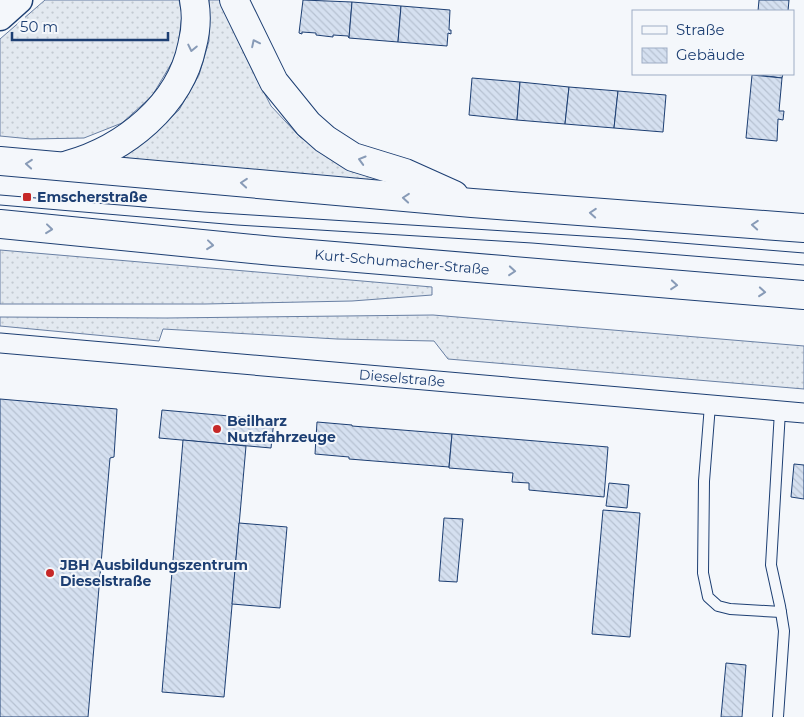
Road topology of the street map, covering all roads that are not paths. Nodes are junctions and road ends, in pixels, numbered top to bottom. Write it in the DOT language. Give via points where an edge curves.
graph roads {
  1 [pos="19,0"];
  2 [pos="194,0"];
  3 [pos="234,0"];
  4 [pos="0,17"];
  5 [pos="0,161"];
  6 [pos="59,167"];
  7 [pos="472,203"];
  8 [pos="0,224"];
  9 [pos="804,228"];
  10 [pos="804,296"];
  11 [pos="0,342"];
  12 [pos="710,405"];
  13 [pos="780,411"];
  14 [pos="804,413"];
  15 [pos="781,612"];
  16 [pos="778,717"];
  1 -- 4 [label="street"];
  2 -- 6 [label="main road, one-way" via="195,32 189,60 179,84 163,105 143,126 110,148"];
  7 -- 3 [label="main road, one-way" via="405,172 353,157 325,139 308,124 274,82"];
  6 -- 5 [label="main road, one-way"];
  7 -- 6 [label="main road, one-way"];
  9 -- 7 [label="main road, one-way"];
  8 -- 10 [label="main road, Kurt-Schumacher-Straße, one-way" via="273,251"];
  11 -- 12 [label="street, Dieselstraße"];
  12 -- 13 [label="street, Dieselstraße"];
  12 -- 15 [label="lane" via="704,481 703,573 708,597 718,606 730,609"];
  13 -- 14 [label="street, Dieselstraße"];
  13 -- 15 [label="lane" via="771,565"];
  15 -- 16 [label="lane" via="784,631"];
}
